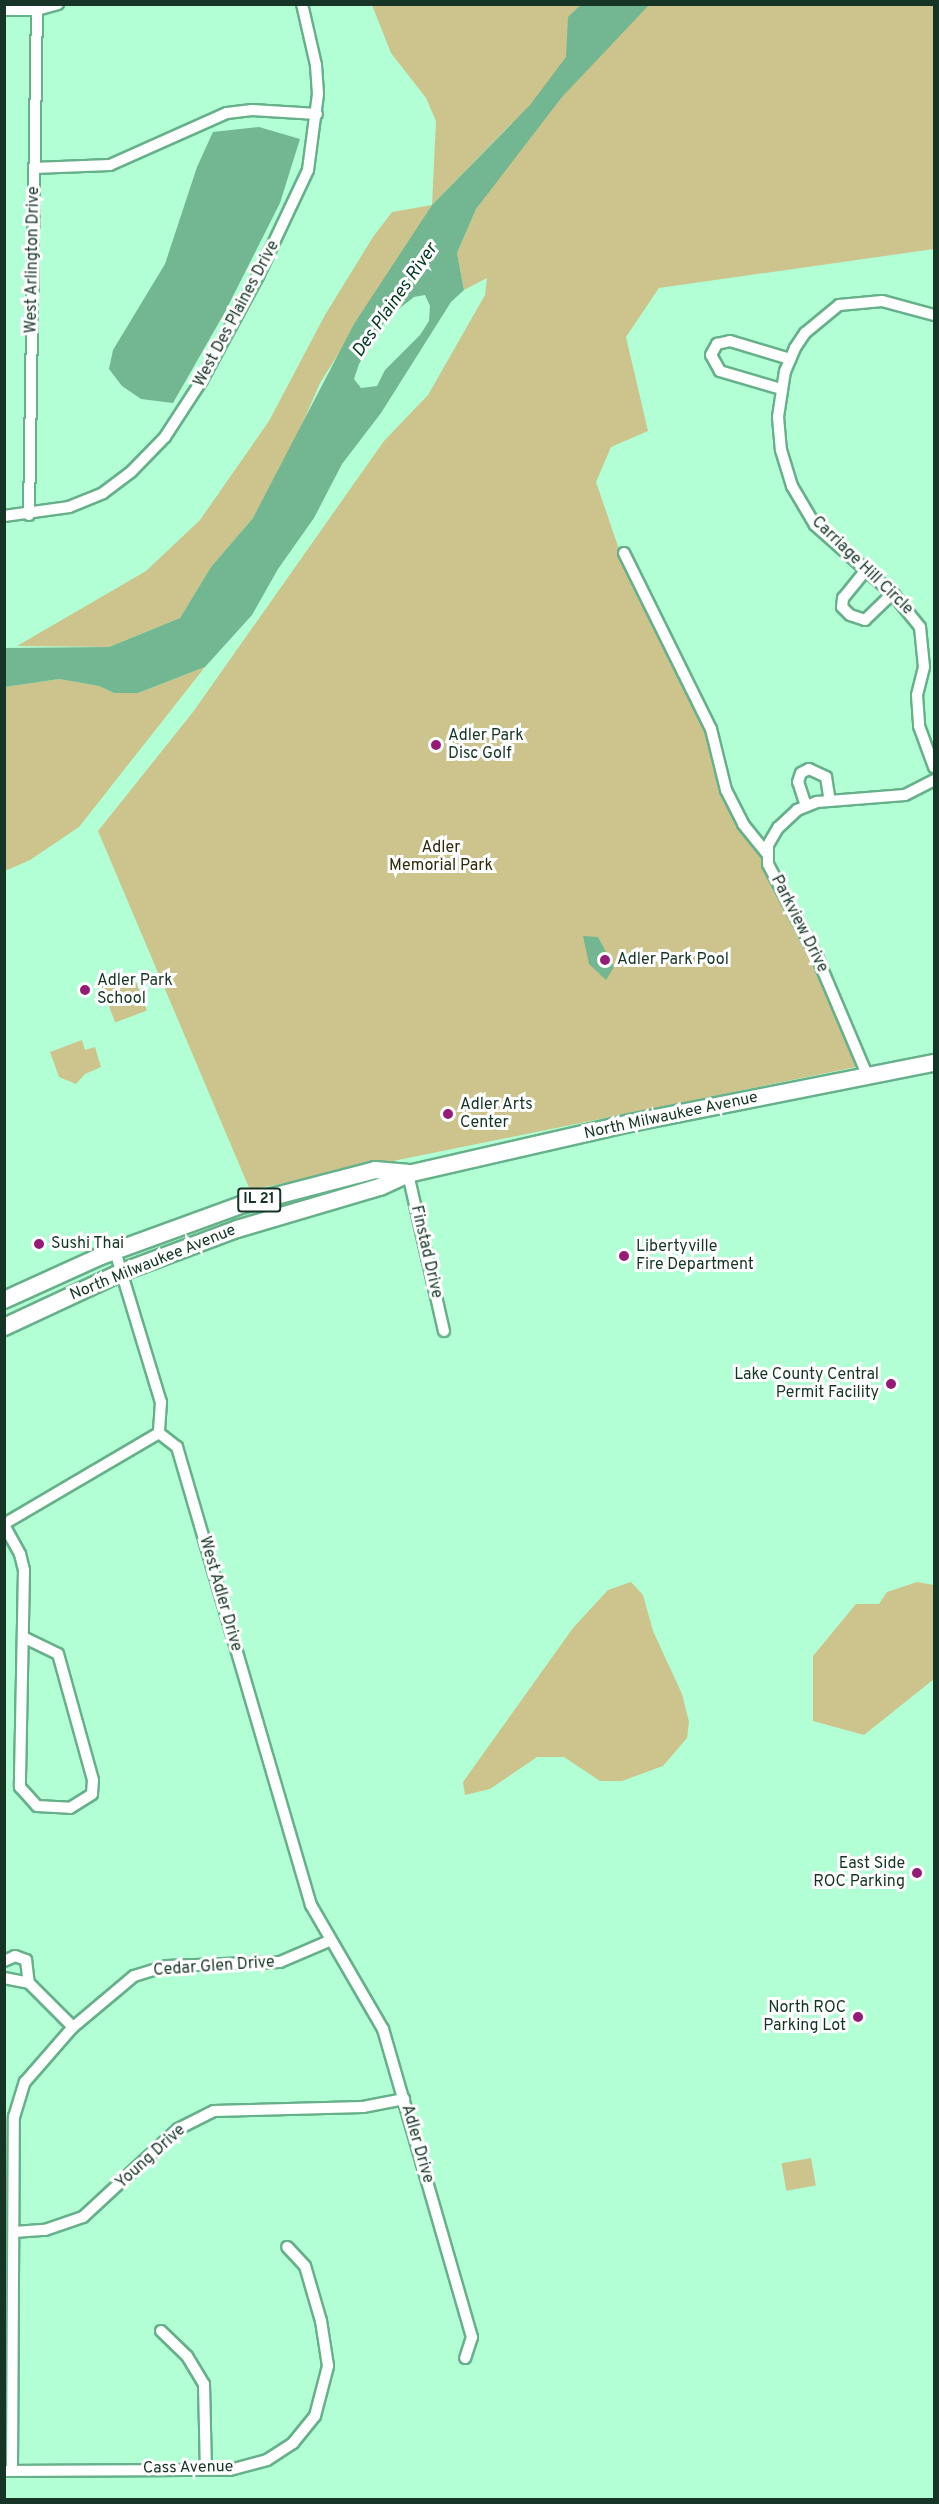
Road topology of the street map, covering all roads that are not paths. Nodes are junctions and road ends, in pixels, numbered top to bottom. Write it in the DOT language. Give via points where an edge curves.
graph roads {
  1 [pos="58,4"];
  2 [pos="302,4"];
  3 [pos="37,7"];
  4 [pos="4,10"];
  5 [pos="317,114"];
  6 [pos="34,168"];
  7 [pos="934,315"];
  8 [pos="790,359"];
  9 [pos="781,389"];
  10 [pos="29,515"];
  11 [pos="4,516"];
  12 [pos="624,553"];
  13 [pos="866,570"];
  14 [pos="892,594"];
  15 [pos="934,767"];
  16 [pos="934,780"];
  17 [pos="830,801"];
  18 [pos="806,806"];
  19 [pos="767,854"];
  20 [pos="934,1063"];
  21 [pos="868,1077"];
  22 [pos="408,1174"];
  23 [pos="115,1251"];
  24 [pos="122,1272"];
  25 [pos="4,1300"];
  26 [pos="4,1327"];
  27 [pos="444,1331"];
  28 [pos="159,1433"];
  29 [pos="4,1525"];
  30 [pos="23,1637"];
  31 [pos="329,1941"];
  32 [pos="4,1960"];
  33 [pos="4,1978"];
  34 [pos="29,1983"];
  35 [pos="73,2027"];
  36 [pos="404,2098"];
  37 [pos="14,2232"];
  38 [pos="287,2247"];
  39 [pos="161,2331"];
  40 [pos="465,2358"];
  41 [pos="206,2469"];
  42 [pos="8,2470"];
  1 -- 3 [label="street"];
  2 -- 5 [label="street, West Des Plaines Drive" via="316,65"];
  3 -- 4 [label="street"];
  3 -- 6 [label="street, West Arlington Drive"];
  5 -- 6 [label="street" via="252,110 227,113 110,165"];
  5 -- 10 [label="street, West Des Plaines Drive" via="314,147 300,193 202,380 165,437 131,472 103,493 69,507"];
  6 -- 10 [label="street, West Arlington Drive"];
  7 -- 8 [label="street, Carriage Hill Circle" via="882,301 839,305 805,333"];
  8 -- 9 [label="street, Carriage Hill Circle"];
  8 -- 9 [label="street" via="730,341 717,344 711,355 720,371"];
  9 -- 13 [label="street, Carriage Hill Circle" via="779,438 792,486 815,525"];
  10 -- 11 [label="street, West Des Plaines Drive"];
  12 -- 19 [label="street" via="711,729 726,790 743,824"];
  13 -- 14 [label="street, Carriage Hill Circle"];
  13 -- 14 [label="street" via="843,598 843,608 849,615 865,620"];
  14 -- 15 [label="street, Carriage Hill Circle" via="913,614 923,636 924,667 917,710 922,742"];
  16 -- 17 [label="street, Parkview Drive" via="905,795"];
  17 -- 18 [label="street, Parkview Drive"];
  17 -- 18 [label="street" via="826,777 809,769 798,782"];
  18 -- 19 [label="street, Parkview Drive" via="778,828"];
  19 -- 21 [label="street, Parkview Drive" via="777,884 840,1006"];
  20 -- 21 [label="main road, North Milwaukee Avenue / IL 21"];
  21 -- 22 [label="main road, North Milwaukee Avenue / IL 21" via="628,1124"];
  22 -- 23 [label="main road, North Milwaukee Avenue / IL 21" via="375,1170 278,1194"];
  22 -- 24 [label="main road, North Milwaukee Avenue / IL 21" via="380,1187 237,1229"];
  22 -- 27 [label="street, Finstad Drive"];
  23 -- 24 [label="street"];
  23 -- 25 [label="main road, North Milwaukee Avenue / IL 21"];
  24 -- 26 [label="main road, North Milwaukee Avenue / IL 21"];
  24 -- 28 [label="street" via="162,1402"];
  28 -- 29 [label="street"];
  28 -- 31 [label="street, West Adler Drive" via="177,1447 311,1905"];
  29 -- 30 [label="street" via="24,1570"];
  30 -- 30 [label="street" via="20,1787 37,1806 70,1808 92,1794 93,1780 58,1654"];
  31 -- 35 [label="street, Cedar Glen Drive" via="299,1956 269,1964 152,1969 123,1982"];
  31 -- 36 [label="street, Adler Drive" via="379,2021"];
  32 -- 34 [label="street" via="13,1956 23,1958"];
  33 -- 34 [label="street"];
  34 -- 35 [label="street"];
  35 -- 37 [label="street, Cedar Glen Drive" via="31,2072 17,2103"];
  36 -- 37 [label="street, Young Drive" via="363,2107 214,2110 178,2129 83,2217 45,2230"];
  36 -- 40 [label="street, Adler Drive" via="472,2337"];
  37 -- 42 [label="street, Cedar Glen Drive"];
  38 -- 41 [label="street, Cass Avenue" via="305,2266 327,2349 327,2377 320,2403 301,2435 272,2458 230,2470"];
  39 -- 41 [label="street" via="186,2356 204,2384"];
  41 -- 42 [label="street, Cass Avenue"];
}
